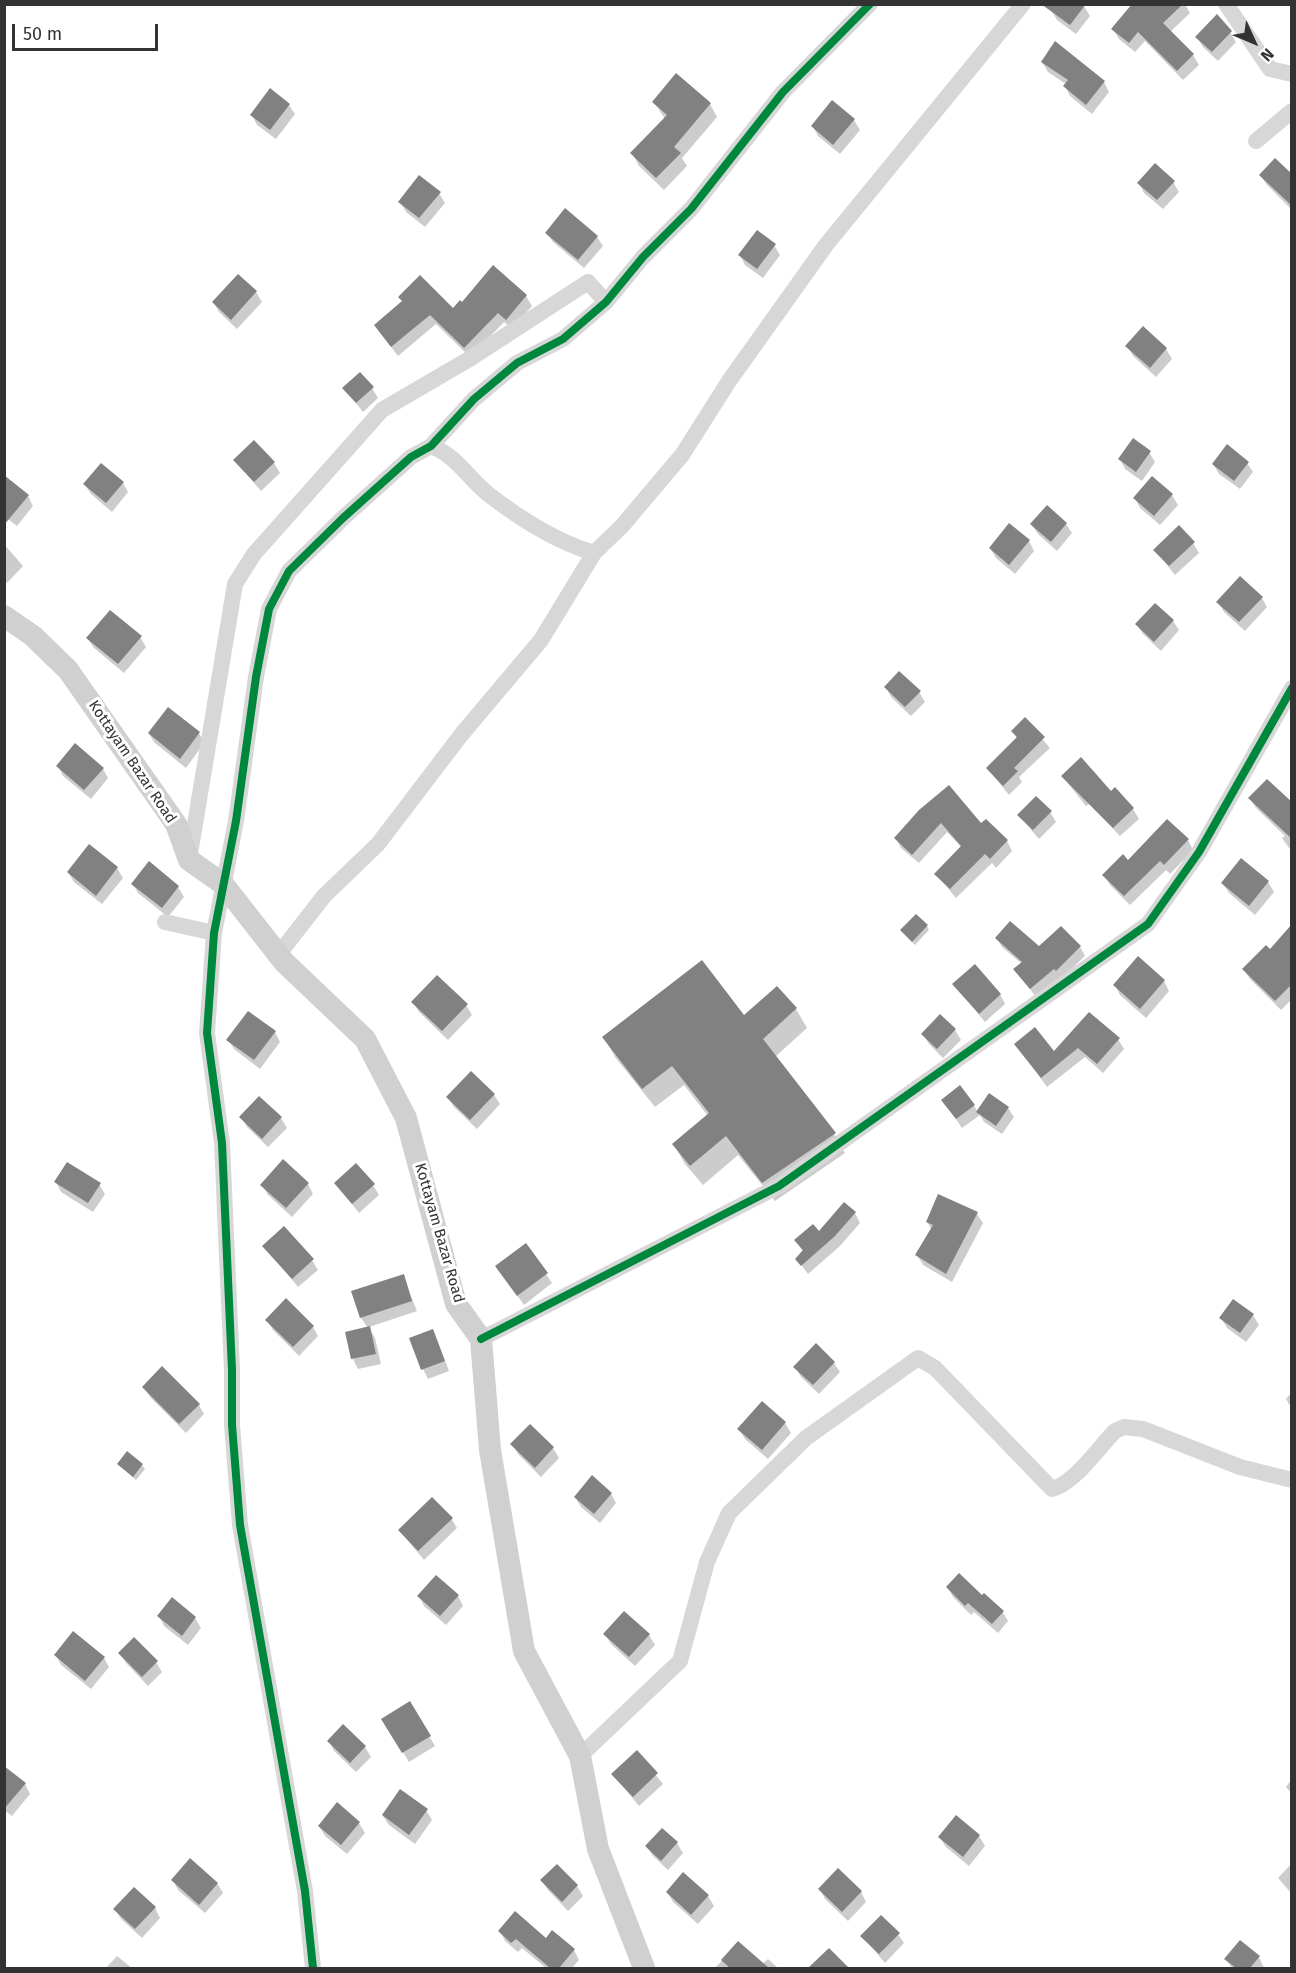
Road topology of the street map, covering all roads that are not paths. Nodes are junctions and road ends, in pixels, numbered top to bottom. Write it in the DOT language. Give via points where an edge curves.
graph roads {
  1 [pos="870,4"];
  2 [pos="1023,4"];
  3 [pos="1226,4"];
  4 [pos="1292,74"];
  5 [pos="1292,111"];
  6 [pos="1256,141"];
  7 [pos="606,302"];
  8 [pos="431,446"];
  9 [pos="594,553"];
  10 [pos="4,616"];
  11 [pos="1292,688"];
  12 [pos="189,860"];
  13 [pos="220,883"];
  14 [pos="165,922"];
  15 [pos="214,933"];
  16 [pos="278,955"];
  17 [pos="481,1338"];
  18 [pos="1292,1480"];
  19 [pos="580,1756"];
  20 [pos="313,1968"];
  21 [pos="644,1968"];
  1 -- 7 [label="street" via="783,92 691,209 643,257"];
  2 -- 9 [label="street" via="826,245 729,381 682,455"];
  3 -- 4 [label="street" via="1270,69"];
  5 -- 6 [label="street"];
  7 -- 8 [label="street" via="563,339 517,363 487,386"];
  7 -- 12 [label="street" via="588,282 382,410 250,559 235,584"];
  8 -- 9 [label="street" via="455,459 487,493 570,546"];
  8 -- 13 [label="street" via="411,457 289,572 269,609 236,821"];
  9 -- 16 [label="street" via="541,640 461,735 378,844 324,896"];
  10 -- 12 [label="main road, Kottayam Bazar Road" via="33,636 68,670 176,824"];
  11 -- 17 [label="street" via="1198,852 1148,924 779,1186"];
  12 -- 13 [label="main road, Kottayam Bazar Road"];
  13 -- 15 [label="street"];
  13 -- 16 [label="main road, Kottayam Bazar Road"];
  14 -- 15 [label="street"];
  15 -- 20 [label="street" via="207,1033 222,1143 232,1425 240,1525 305,1891"];
  16 -- 17 [label="main road, Kottayam Bazar Road" via="365,1039 406,1118 456,1304"];
  17 -- 19 [label="main road" via="490,1450 524,1651"];
  18 -- 19 [label="street" via="1240,1467 1143,1429 1124,1427 1115,1431 1072,1478 1052,1489 935,1368 918,1358 806,1438 729,1512 707,1562 680,1660"];
  19 -- 21 [label="main road" via="598,1849"];
}
